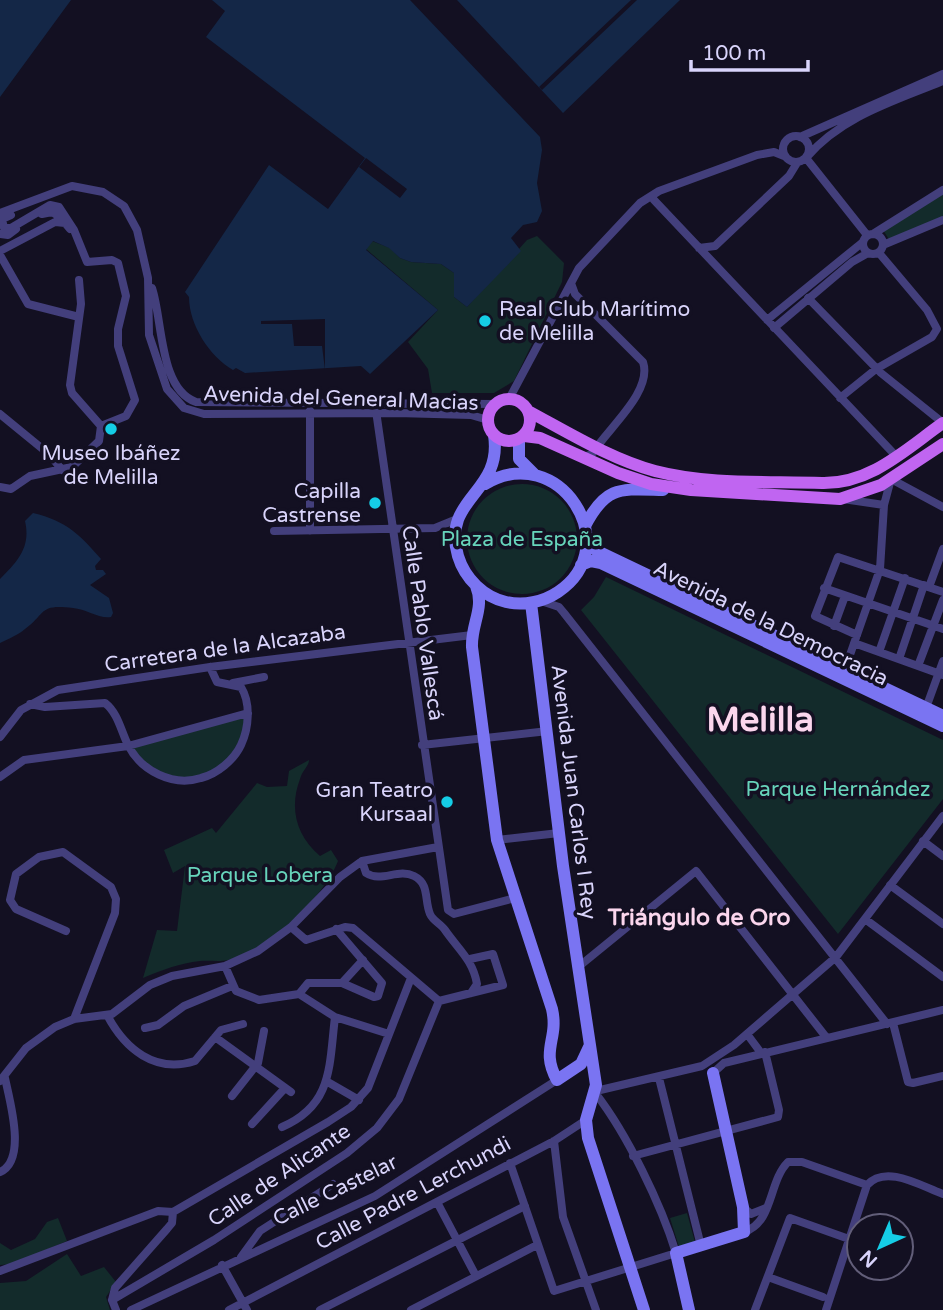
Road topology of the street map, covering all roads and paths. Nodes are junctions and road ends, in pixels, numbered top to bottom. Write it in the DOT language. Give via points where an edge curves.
graph roads {
  1 [pos="943,74"];
  2 [pos="943,81"];
  3 [pos="800,137"];
  4 [pos="784,144"];
  5 [pos="757,155"];
  6 [pos="784,156"];
  7 [pos="803,159"];
  8 [pos="668,190"];
  9 [pos="943,190"];
  10 [pos="654,200"];
  11 [pos="636,209"];
  12 [pos="56,210"];
  13 [pos="0,213"];
  14 [pos="943,220"];
  15 [pos="137,230"];
  16 [pos="0,234"];
  17 [pos="868,237"];
  18 [pos="715,246"];
  19 [pos="699,248"];
  20 [pos="882,252"];
  21 [pos="0,253"];
  22 [pos="868,253"];
  23 [pos="85,261"];
  24 [pos="715,265"];
  25 [pos="148,278"];
  26 [pos="79,280"];
  27 [pos="571,280"];
  28 [pos="808,298"];
  29 [pos="79,317"];
  30 [pos="767,320"];
  31 [pos="774,328"];
  32 [pos="161,336"];
  33 [pos="149,338"];
  34 [pos="876,369"];
  35 [pos="840,398"];
  36 [pos="502,401"];
  37 [pos="310,403"];
  38 [pos="375,408"];
  39 [pos="528,411"];
  40 [pos="0,414"];
  41 [pos="310,414"];
  42 [pos="488,420"];
  43 [pos="941,424"];
  44 [pos="101,426"];
  45 [pos="494,435"];
  46 [pos="521,438"];
  47 [pos="943,444"];
  48 [pos="596,447"];
  49 [pos="896,456"];
  50 [pos="584,457"];
  51 [pos="62,470"];
  52 [pos="535,475"];
  53 [pos="891,480"];
  54 [pos="485,484"];
  55 [pos="0,487"];
  56 [pos="766,488"];
  57 [pos="691,490"];
  58 [pos="840,499"];
  59 [pos="884,505"];
  60 [pos="943,507"];
  61 [pos="459,517"];
  62 [pos="585,526"];
  63 [pos="435,528"];
  64 [pos="392,529"];
  65 [pos="274,531"];
  66 [pos="310,531"];
  67 [pos="456,541"];
  68 [pos="586,543"];
  69 [pos="943,549"];
  70 [pos="941,563"];
  71 [pos="581,565"];
  72 [pos="880,569"];
  73 [pos="905,578"];
  74 [pos="476,586"];
  75 [pos="926,586"];
  76 [pos="824,588"];
  77 [pos="943,592"];
  78 [pos="845,596"];
  79 [pos="943,600"];
  80 [pos="536,602"];
  81 [pos="869,604"];
  82 [pos="710,610"];
  83 [pos="893,613"];
  84 [pos="912,620"];
  85 [pos="834,626"];
  86 [pos="939,627"];
  87 [pos="472,635"];
  88 [pos="855,639"];
  89 [pos="408,643"];
  90 [pos="879,652"];
  91 [pos="899,659"];
  92 [pos="943,662"];
  93 [pos="919,666"];
  94 [pos="210,667"];
  95 [pos="843,674"];
  96 [pos="941,674"];
  97 [pos="264,677"];
  98 [pos="233,683"];
  99 [pos="30,704"];
  100 [pos="926,708"];
  101 [pos="247,713"];
  102 [pos="943,716"];
  103 [pos="943,726"];
  104 [pos="548,732"];
  105 [pos="0,737"];
  106 [pos="484,737"];
  107 [pos="422,745"];
  108 [pos="128,746"];
  109 [pos="0,778"];
  110 [pos="943,816"];
  111 [pos="559,833"];
  112 [pos="497,840"];
  113 [pos="923,841"];
  114 [pos="438,847"];
  115 [pos="943,856"];
  116 [pos="362,862"];
  117 [pos="890,885"];
  118 [pos="515,898"];
  119 [pos="865,919"];
  120 [pos="943,924"];
  121 [pos="291,927"];
  122 [pos="336,929"];
  123 [pos="66,931"];
  124 [pos="836,957"];
  125 [pos="470,959"];
  126 [pos="363,960"];
  127 [pos="225,965"];
  128 [pos="577,968"];
  129 [pos="943,977"];
  130 [pos="411,978"];
  131 [pos="342,982"];
  132 [pos="235,989"];
  133 [pos="471,993"];
  134 [pos="299,994"];
  135 [pos="793,996"];
  136 [pos="439,1001"];
  137 [pos="943,1010"];
  138 [pos="107,1015"];
  139 [pos="335,1017"];
  140 [pos="74,1019"];
  141 [pos="890,1023"];
  142 [pos="243,1024"];
  143 [pos="145,1028"];
  144 [pos="264,1031"];
  145 [pos="389,1034"];
  146 [pos="747,1034"];
  147 [pos="215,1037"];
  148 [pos="826,1037"];
  149 [pos="589,1044"];
  150 [pos="763,1053"];
  151 [pos="581,1064"];
  152 [pos="256,1067"];
  153 [pos="708,1070"];
  154 [pos="594,1071"];
  155 [pos="943,1076"];
  156 [pos="659,1078"];
  157 [pos="2,1080"];
  158 [pos="557,1080"];
  159 [pos="327,1082"];
  160 [pos="596,1093"];
  161 [pos="232,1096"];
  162 [pos="359,1100"];
  163 [pos="586,1120"];
  164 [pos="252,1124"];
  165 [pos="282,1127"];
  166 [pos="726,1132"];
  167 [pos="554,1141"];
  168 [pos="675,1145"];
  169 [pos="632,1156"];
  170 [pos="510,1163"];
  171 [pos="0,1172"];
  172 [pos="333,1184"];
  173 [pos="867,1185"];
  174 [pos="943,1194"];
  175 [pos="438,1202"];
  176 [pos="525,1206"];
  177 [pos="743,1207"];
  178 [pos="766,1208"];
  179 [pos="173,1212"];
  180 [pos="858,1212"];
  181 [pos="744,1232"];
  182 [pos="845,1238"];
  183 [pos="457,1240"];
  184 [pos="537,1245"];
  185 [pos="701,1246"];
  186 [pos="845,1251"];
  187 [pos="676,1253"];
  188 [pos="241,1257"];
  189 [pos="222,1265"];
  190 [pos="630,1268"];
  191 [pos="0,1271"];
  192 [pos="476,1276"];
  193 [pos="768,1277"];
  194 [pos="586,1282"];
  195 [pos="823,1297"];
  196 [pos="112,1300"];
  197 [pos="245,1306"];
  198 [pos="116,1310"];
  199 [pos="131,1310"];
  200 [pos="229,1310"];
  201 [pos="320,1310"];
  202 [pos="411,1310"];
  203 [pos="596,1310"];
  204 [pos="644,1310"];
  205 [pos="689,1310"];
  206 [pos="755,1310"];
  207 [pos="826,1310"];
  1 -- 3 [label="street"];
  2 -- 7 [label="street" via="847,122"];
  3 -- 4 [label="street" via="792,136"];
  3 -- 7 [label="street" via="808,145"];
  4 -- 5 [label="street"];
  4 -- 6 [label="street"];
  5 -- 6 [label="street" via="774,152"];
  5 -- 8 [label="street"];
  6 -- 7 [label="street"];
  7 -- 17 [label="street"];
  7 -- 18 [label="street"];
  8 -- 10 [label="street"];
  8 -- 11 [label="street" via="647,198"];
  9 -- 17 [label="street"];
  10 -- 11 [label="street"];
  10 -- 19 [label="street"];
  11 -- 27 [label="street"];
  12 -- 15 [label="street" via="22,219 9,229 1,224 5,216 78,190 114,202"];
  12 -- 16 [label="street" via="23,222 8,235"];
  12 -- 23 [label="street" via="74,230"];
  13 -- 15 [label="street" via="55,190 80,186 118,200"];
  14 -- 20 [label="street"];
  15 -- 25 [label="street"];
  17 -- 20 [label="street" via="879,236"];
  17 -- 22 [label="street"];
  17 -- 30 [label="street"];
  18 -- 19 [label="street"];
  18 -- 24 [label="street"];
  19 -- 24 [label="street"];
  20 -- 22 [label="street"];
  20 -- 34 [label="street" via="936,324 935,333"];
  21 -- 23 [label="street" via="60,222 68,226 79,258"];
  21 -- 29 [label="street" via="31,306"];
  22 -- 28 [label="street"];
  23 -- 44 [label="street" via="118,263 126,289 118,346 135,400 126,416"];
  24 -- 30 [label="street"];
  25 -- 32 [label="street, Avenida del General Macias"];
  25 -- 33 [label="street, Avenida del General Macias"];
  26 -- 29 [label="street"];
  27 -- 36 [label="street" via="525,372"];
  27 -- 48 [label="street" via="572,290 643,362 645,370 643,385"];
  28 -- 31 [label="street"];
  28 -- 34 [label="street"];
  29 -- 44 [label="street" via="70,385"];
  30 -- 31 [label="street"];
  31 -- 35 [label="street"];
  32 -- 33 [label="street" via="156,342"];
  32 -- 37 [label="street, Avenida del General Macias" via="175,385 189,399"];
  33 -- 41 [label="street, Avenida del General Macias" via="167,389 184,408 204,414"];
  34 -- 35 [label="street"];
  34 -- 43 [label="street"];
  35 -- 49 [label="street"];
  36 -- 38 [label="street, Avenida del General Macias"];
  36 -- 39 [label="main road" via="520,402"];
  36 -- 42 [label="main road"];
  37 -- 38 [label="street, Avenida del General Macias"];
  37 -- 41 [label="street"];
  38 -- 41 [label="street, Avenida del General Macias"];
  38 -- 42 [label="street, Avenida del General Macias"];
  38 -- 64 [label="street, Calle Pablo Vallescá"];
  39 -- 46 [label="main road" via="530,424"];
  39 -- 48 [label="main road"];
  40 -- 51 [label="street" via="51,455"];
  41 -- 66 [label="street"];
  42 -- 45 [label="main road"];
  43 -- 49 [label="main road"];
  43 -- 53 [label="main road" via="898,465"];
  44 -- 51 [label="street" via="99,442 72,467"];
  45 -- 46 [label="main road" via="508,442"];
  45 -- 54 [label="main road" via="494,462"];
  46 -- 50 [label="main road" via="540,438"];
  46 -- 52 [label="main road" via="519,459"];
  47 -- 53 [label="main road"];
  48 -- 50 [label="street"];
  48 -- 56 [label="main road" via="665,473"];
  49 -- 56 [label="main road" via="842,482"];
  50 -- 57 [label="main road" via="634,479"];
  51 -- 55 [label="street" via="30,476 12,489"];
  52 -- 54 [label="main road" via="512,474"];
  52 -- 62 [label="main road" via="567,493"];
  53 -- 58 [label="main road"];
  53 -- 59 [label="street"];
  53 -- 60 [label="street"];
  54 -- 61 [label="main road" via="467,501"];
  56 -- 57 [label="main road"];
  56 -- 58 [label="main road"];
  57 -- 62 [label="main road" via="613,491 599,502"];
  58 -- 59 [label="street"];
  59 -- 72 [label="street"];
  61 -- 63 [label="street"];
  61 -- 67 [label="main road"];
  62 -- 68 [label="main road"];
  63 -- 64 [label="street"];
  63 -- 67 [label="street"];
  64 -- 66 [label="street"];
  64 -- 89 [label="street, Calle Pablo Vallescá"];
  65 -- 66 [label="street"];
  67 -- 74 [label="main road" via="461,566"];
  68 -- 71 [label="main road"];
  68 -- 82 [label="main road, Avenida de la Democracia"];
  69 -- 70 [label="street"];
  70 -- 75 [label="street"];
  71 -- 80 [label="main road" via="566,586"];
  71 -- 82 [label="main road, Avenida de la Democracia" via="601,563"];
  72 -- 73 [label="street"];
  72 -- 76 [label="street" via="842,557 834,562"];
  72 -- 81 [label="street"];
  73 -- 75 [label="street"];
  73 -- 83 [label="street"];
  74 -- 80 [label="main road" via="504,601"];
  74 -- 87 [label="main road" via="480,609"];
  75 -- 77 [label="street"];
  75 -- 84 [label="street"];
  76 -- 78 [label="street"];
  76 -- 85 [label="street" via="815,616"];
  78 -- 81 [label="street"];
  78 -- 85 [label="street"];
  79 -- 86 [label="street"];
  80 -- 104 [label="main road, Avenida Juan Carlos I Rey" via="533,622"];
  80 -- 124 [label="street" via="559,607"];
  81 -- 83 [label="street"];
  81 -- 88 [label="street"];
  82 -- 95 [label="main road, Avenida de la Democracia"];
  83 -- 84 [label="street"];
  83 -- 90 [label="street"];
  84 -- 86 [label="street"];
  84 -- 91 [label="street"];
  85 -- 88 [label="street"];
  86 -- 93 [label="street"];
  87 -- 89 [label="street, Carretera de la Alcazaba"];
  87 -- 106 [label="main road"];
  88 -- 90 [label="street"];
  88 -- 95 [label="street"];
  89 -- 94 [label="street, Carretera de la Alcazaba"];
  89 -- 107 [label="street, Calle Pablo Vallescá"];
  90 -- 91 [label="street"];
  91 -- 93 [label="street"];
  92 -- 96 [label="street"];
  93 -- 96 [label="street"];
  94 -- 98 [label="street" via="217,682"];
  94 -- 99 [label="street, Carretera de la Alcazaba" via="58,690"];
  95 -- 100 [label="main road, Avenida de la Democracia"];
  95 -- 103 [label="main road, Avenida de la Democracia"];
  96 -- 100 [label="street"];
  97 -- 98 [label="street"];
  98 -- 101 [label="street" via="244,691"];
  99 -- 105 [label="street, Carretera de la Alcazaba"];
  99 -- 108 [label="street" via="105,703 115,714"];
  100 -- 102 [label="main road, Avenida de la Democracia"];
  101 -- 108 [label="street"];
  101 -- 108 [label="street" via="243,742 235,754 219,770 197,779 177,780 152,771"];
  104 -- 106 [label="street"];
  104 -- 111 [label="main road, Avenida Juan Carlos I Rey"];
  106 -- 107 [label="street"];
  106 -- 112 [label="main road"];
  107 -- 114 [label="street, Calle Pablo Vallescá"];
  108 -- 109 [label="street" via="24,760"];
  110 -- 113 [label="street"];
  111 -- 112 [label="street"];
  111 -- 128 [label="main road, Avenida Juan Carlos I Rey"];
  112 -- 118 [label="main road"];
  113 -- 115 [label="street"];
  113 -- 117 [label="street"];
  114 -- 116 [label="street"];
  114 -- 118 [label="street, Calle Pablo Vallescá" via="447,908 452,914"];
  116 -- 121 [label="street" via="340,877"];
  116 -- 125 [label="street" via="366,873 374,877 405,873 419,880 430,915"];
  117 -- 119 [label="street"];
  117 -- 120 [label="street"];
  118 -- 158 [label="main road" via="552,1009 548,1059"];
  119 -- 124 [label="street"];
  119 -- 129 [label="street"];
  121 -- 122 [label="street" via="306,940"];
  121 -- 127 [label="street" via="258,951"];
  122 -- 126 [label="street"];
  122 -- 130 [label="street" via="353,928"];
  123 -- 140 [label="street" via="10,903 16,874 52,852 63,852 107,883 116,899 115,913"];
  124 -- 135 [label="street"];
  124 -- 141 [label="street"];
  125 -- 133 [label="street" via="477,984"];
  125 -- 133 [label="street" via="492,954 503,985"];
  126 -- 131 [label="street"];
  126 -- 131 [label="street" via="383,985 377,997"];
  127 -- 132 [label="street"];
  127 -- 138 [label="street" via="161,980"];
  128 -- 135 [label="street" via="696,871"];
  128 -- 149 [label="main road, Avenida Juan Carlos I Rey"];
  130 -- 136 [label="street"];
  130 -- 145 [label="street"];
  131 -- 134 [label="street" via="313,981"];
  132 -- 134 [label="street" via="259,1000"];
  132 -- 143 [label="street" via="184,1006 158,1025"];
  133 -- 136 [label="street"];
  134 -- 139 [label="street"];
  135 -- 146 [label="street"];
  135 -- 148 [label="street"];
  136 -- 196 [label="street, Calle de Alicante" via="399,1099 377,1128 347,1153 225,1233"];
  137 -- 141 [label="street"];
  138 -- 140 [label="street"];
  138 -- 147 [label="street" via="122,1039 156,1063 192,1063"];
  139 -- 145 [label="street"];
  139 -- 159 [label="street"];
  140 -- 157 [label="street" via="34,1040"];
  141 -- 148 [label="street"];
  141 -- 155 [label="street" via="908,1083"];
  142 -- 147 [label="street" via="224,1028"];
  144 -- 152 [label="street"];
  145 -- 162 [label="street"];
  146 -- 150 [label="street"];
  146 -- 153 [label="street"];
  147 -- 152 [label="street"];
  148 -- 150 [label="street"];
  149 -- 151 [label="main road"];
  149 -- 154 [label="main road, Avenida Juan Carlos I Rey"];
  150 -- 153 [label="street"];
  150 -- 166 [label="street" via="778,1117"];
  151 -- 154 [label="main road"];
  151 -- 158 [label="main road, Calle Castelar"];
  152 -- 161 [label="street"];
  152 -- 164 [label="street" via="288,1090"];
  153 -- 156 [label="street"];
  153 -- 166 [label="main road"];
  154 -- 160 [label="main road, Avenida Juan Carlos I Rey"];
  156 -- 160 [label="street"];
  156 -- 168 [label="street"];
  157 -- 171 [label="street" via="13,1115 15,1154 10,1166"];
  158 -- 188 [label="street, Calle Castelar" via="375,1196"];
  159 -- 162 [label="street"];
  159 -- 165 [label="street" via="307,1114"];
  160 -- 163 [label="main road"];
  160 -- 169 [label="street"];
  162 -- 179 [label="street"];
  163 -- 167 [label="street, Calle Padre Lerchundi"];
  163 -- 190 [label="main road" via="591,1150"];
  166 -- 168 [label="street"];
  166 -- 177 [label="main road"];
  167 -- 170 [label="street, Calle Padre Lerchundi"];
  167 -- 194 [label="street" via="563,1217"];
  168 -- 169 [label="street"];
  168 -- 185 [label="street"];
  169 -- 187 [label="street" via="667,1224"];
  170 -- 175 [label="street, Calle Padre Lerchundi"];
  170 -- 176 [label="street"];
  172 -- 188 [label="street" via="260,1231"];
  173 -- 174 [label="street" via="881,1176 892,1176"];
  173 -- 178 [label="street" via="794,1161 783,1167"];
  173 -- 180 [label="street"];
  175 -- 183 [label="street"];
  175 -- 197 [label="street, Calle Padre Lerchundi"];
  176 -- 183 [label="street"];
  176 -- 184 [label="street"];
  177 -- 178 [label="street" via="757,1214"];
  177 -- 181 [label="main road"];
  178 -- 181 [label="street" via="759,1224"];
  179 -- 191 [label="street" via="158,1211"];
  179 -- 196 [label="street" via="172,1223 121,1278"];
  181 -- 185 [label="main road"];
  182 -- 193 [label="street" via="790,1218"];
  183 -- 192 [label="street"];
  183 -- 201 [label="street"];
  184 -- 192 [label="street"];
  184 -- 194 [label="street" via="554,1291"];
  185 -- 187 [label="main road"];
  186 -- 207 [label="street"];
  187 -- 190 [label="street"];
  187 -- 205 [label="main road"];
  188 -- 189 [label="street, Calle Castelar"];
  189 -- 197 [label="street"];
  189 -- 199 [label="street, Calle Castelar"];
  190 -- 194 [label="street"];
  190 -- 204 [label="main road"];
  192 -- 202 [label="street"];
  193 -- 195 [label="street"];
  193 -- 206 [label="street"];
  194 -- 203 [label="street"];
  196 -- 198 [label="street"];
  197 -- 200 [label="street, Calle Padre Lerchundi"];
}
